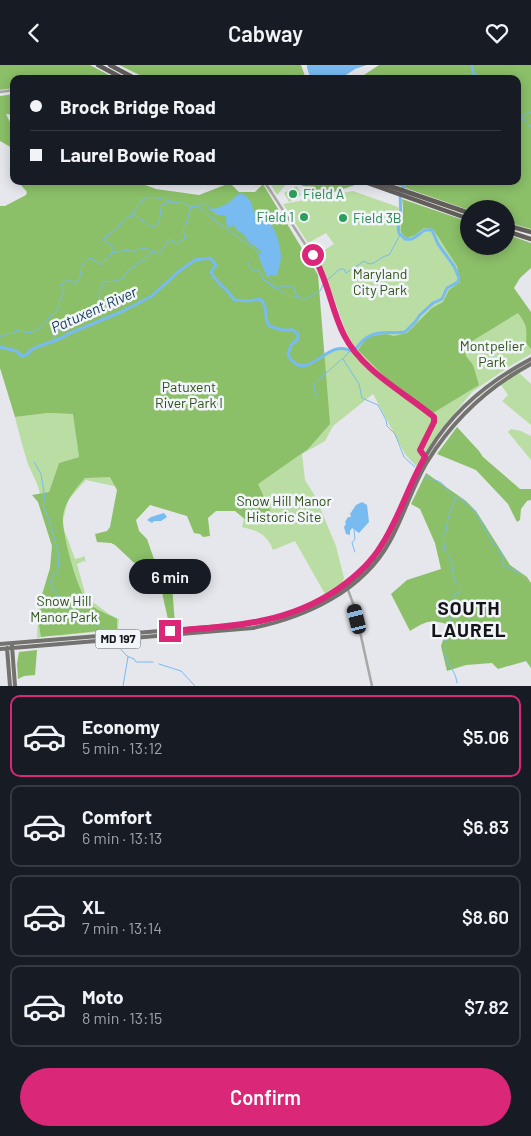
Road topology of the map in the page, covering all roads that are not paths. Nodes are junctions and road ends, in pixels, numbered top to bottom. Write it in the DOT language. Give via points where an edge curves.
graph roads {
  1 [pos="98,65"];
  2 [pos="110,65"];
  3 [pos="117,75"];
  4 [pos="129,75"];
  5 [pos="267,185"];
  6 [pos="378,185"];
  7 [pos="383,185"];
  8 [pos="386,187"];
  9 [pos="413,197"];
  10 [pos="460,210"];
  11 [pos="460,215"];
  12 [pos="515,228"];
  13 [pos="531,232"];
  14 [pos="515,234"];
  15 [pos="531,239"];
  16 [pos="531,359"];
  17 [pos="531,364"];
  18 [pos="425,457"];
  19 [pos="406,507"];
  20 [pos="394,521"];
  21 [pos="347,586"];
  22 [pos="0,644"];
  23 [pos="10,646"];
  24 [pos="0,649"];
  25 [pos="10,686"];
  26 [pos="15,686"];
  27 [pos="372,686"];
  1 -- 3 [label="highway"];
  2 -- 4 [label="highway"];
  5 -- 18 [label="street" via="318,264 341,329 353,348 394,389 435,419 420,450"];
  6 -- 8 [label="highway"];
  7 -- 8 [label="highway"];
  8 -- 9 [label="highway"];
  9 -- 10 [label="highway"];
  9 -- 11 [label="highway"];
  12 -- 13 [label="highway"];
  14 -- 15 [label="highway"];
  16 -- 18 [label="main road, MD 197" via="498,378 470,402"];
  17 -- 19 [label="main road, MD 197" via="493,388 454,424 428,461"];
  18 -- 20 [label="main road, MD 197"];
  19 -- 20 [label="main road"];
  19 -- 21 [label="main road, MD 197" via="382,555"];
  20 -- 21 [label="main road, MD 197" via="374,557"];
  21 -- 23 [label="main road, MD 197" via="320,606 298,616 254,628"];
  21 -- 27 [label="street"];
  22 -- 23 [label="main road, MD 197"];
  23 -- 24 [label="main road, MD 197"];
  23 -- 25 [label="main road"];
  23 -- 26 [label="main road"];
}
